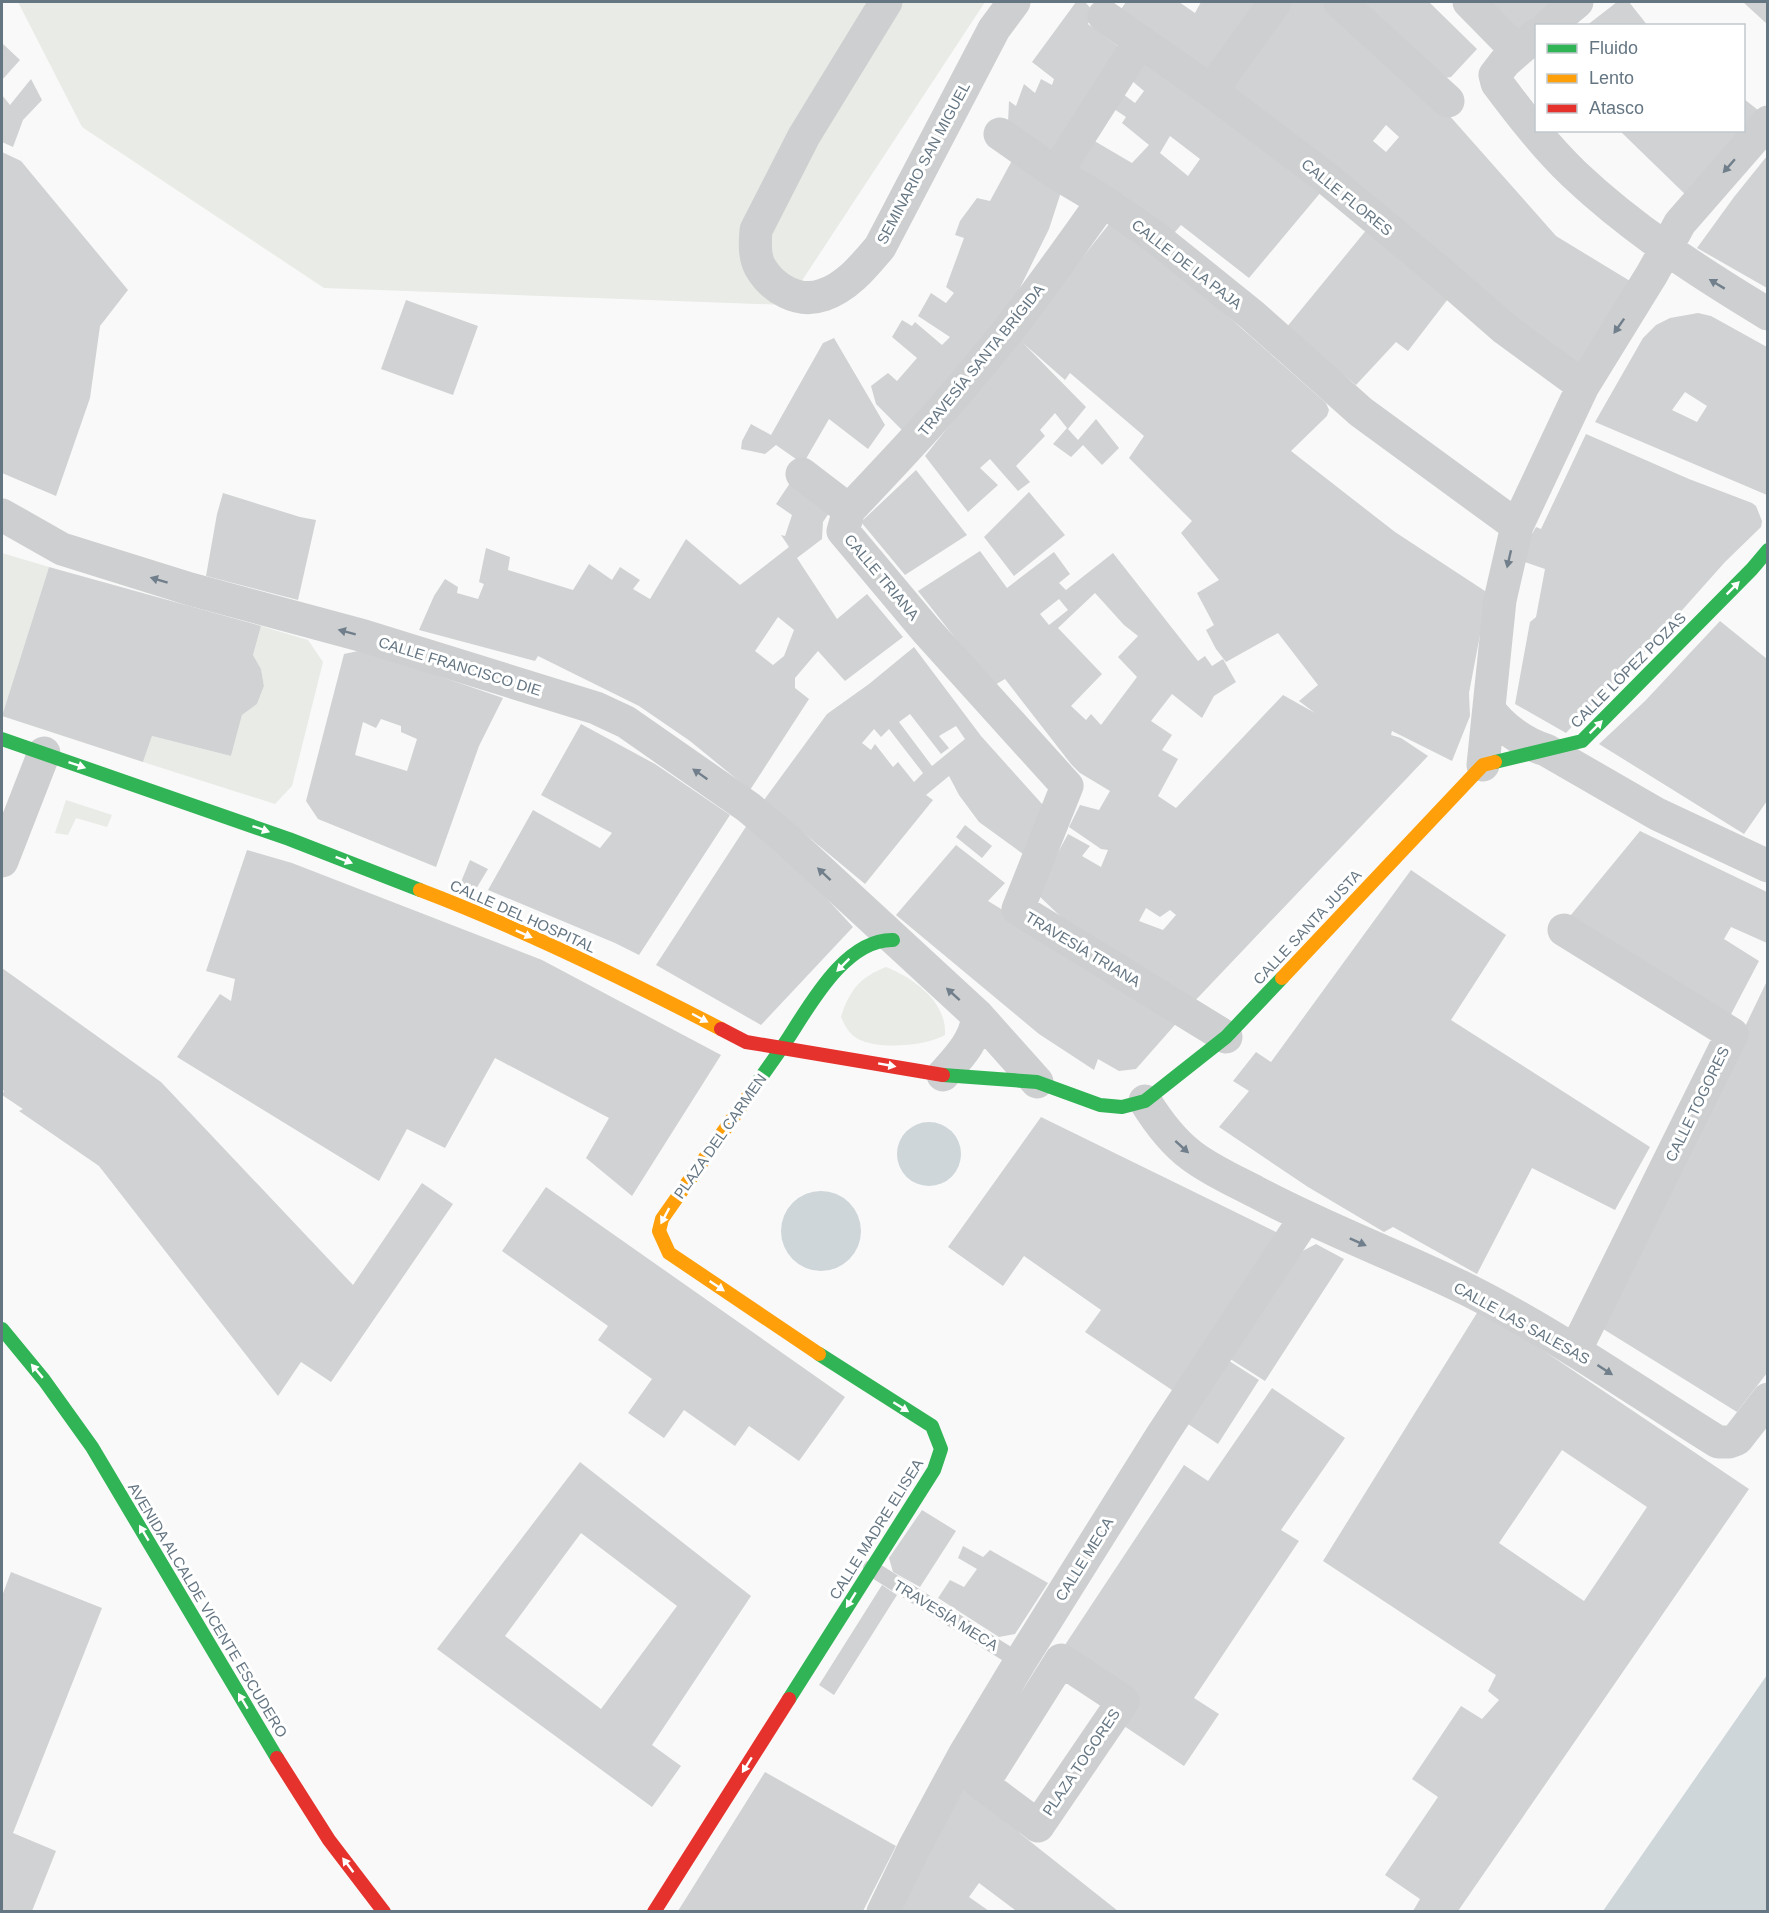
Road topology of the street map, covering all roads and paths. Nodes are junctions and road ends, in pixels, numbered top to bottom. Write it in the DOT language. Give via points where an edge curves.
graph roads {
  1 [pos="886,2"];
  2 [pos="1014,2"];
  3 [pos="1275,2"];
  4 [pos="1340,2"];
  5 [pos="1469,2"];
  6 [pos="1577,2"];
  7 [pos="1104,16"];
  8 [pos="1549,24"];
  9 [pos="1533,37"];
  10 [pos="1140,41"];
  11 [pos="1211,91"];
  12 [pos="1448,101"];
  13 [pos="1767,122"];
  14 [pos="1000,134"];
  15 [pos="1056,173"];
  16 [pos="1102,201"];
  17 [pos="1666,248"];
  18 [pos="1767,314"];
  19 [pos="1583,386"];
  20 [pos="802,474"];
  21 [pos="849,510"];
  22 [pos="2,515"];
  23 [pos="1517,526"];
  24 [pos="1767,550"];
  25 [pos="926,630"];
  26 [pos="1489,709"];
  27 [pos="2,739"];
  28 [pos="1546,750"];
  29 [pos="44,753"];
  30 [pos="1483,765"];
  31 [pos="2,861"];
  32 [pos="1767,866"];
  33 [pos="1564,930"];
  34 [pos="893,940"];
  35 [pos="978,1016"];
  36 [pos="1226,1037"];
  37 [pos="794,1040"];
  38 [pos="943,1075"];
  39 [pos="1037,1082"];
  40 [pos="1145,1101"];
  41 [pos="1305,1218"];
  42 [pos="669,1253"];
  43 [pos="2,1329"];
  44 [pos="1575,1351"];
  45 [pos="1767,1399"];
  46 [pos="871,1568"];
  47 [pos="1020,1662"];
  48 [pos="978,1781"];
  49 [pos="384,1911"];
  50 [pos="654,1911"];
  51 [pos="883,1911"];
  1 -- 2 [label="street, SEMINARIO SAN MIGUEL" via="804,136 756,230 759,266 776,287 800,298 822,296 845,283 880,247 994,29"];
  3 -- 11 [label="street"];
  4 -- 12 [label="street"];
  5 -- 9 [label="street"];
  6 -- 8 [label="street"];
  7 -- 10 [label="street, CALLE FLORES"];
  9 -- 17 [label="street" via="1505,62 1495,75 1497,83 1533,130 1574,173 1618,213"];
  10 -- 11 [label="street, CALLE FLORES"];
  10 -- 15 [label="street"];
  11 -- 19 [label="street, CALLE FLORES" via="1325,177 1505,329"];
  13 -- 17 [label="street, one-way" via="1680,223"];
  14 -- 15 [label="street, CALLE DE LA PAJA"];
  15 -- 16 [label="street, CALLE DE LA PAJA"];
  16 -- 21 [label="street, TRAVESÍA SANTA BRÍGIDA" via="983,361"];
  16 -- 23 [label="street, CALLE DE LA PAJA" via="1194,266 1361,412"];
  18 -- 17 [label="street, one-way"];
  17 -- 19 [label="street, one-way"];
  19 -- 23 [label="street"];
  20 -- 21 [label="street, CALLE TRIANA"];
  21 -- 25 [label="street, CALLE TRIANA" via="843,531"];
  34 -- 22 [label="street, CALLE FRANCISCO DIE, one-way" via="748,807 616,717 364,636 190,589 62,549"];
  23 -- 26 [label="street, one-way" via="1500,600"];
  28 -- 24 [label="street, CALLE LÓPEZ POZAS, one-way" via="1582,741"];
  25 -- 36 [label="street, TRAVESÍA TRIANA" via="1067,786 1018,909"];
  26 -- 28 [label="street" via="1503,724"];
  26 -- 30 [label="street"];
  27 -- 29 [label="street, CALLE DEL HOSPITAL"];
  28 -- 30 [label="street, CALLE LÓPEZ POZAS"];
  28 -- 32 [label="street" via="1658,814"];
  29 -- 31 [label="street"];
  29 -- 37 [label="street, CALLE DEL HOSPITAL, one-way" via="289,839 465,907 633,983 746,1042"];
  30 -- 36 [label="street, CALLE SANTA JUSTA"];
  33 -- 44 [label="street, CALLE TOGORES" via="1732,1034"];
  35 -- 34 [label="street, CALLE FRANCISCO DIE, one-way"];
  34 -- 37 [label="street, PLAZA DEL CARMEN, one-way" via="879,939 856,953 828,980"];
  35 -- 38 [label="street" via="966,1050"];
  35 -- 39 [label="street, CALLE FRANCISCO DIE"];
  36 -- 40 [label="street, CALLE SANTA JUSTA"];
  37 -- 38 [label="street, CALLE DEL HOSPITAL, one-way"];
  37 -- 42 [label="street, PLAZA DEL CARMEN, one-way" via="662,1219 659,1232"];
  38 -- 39 [label="street, CALLE DEL HOSPITAL"];
  39 -- 40 [label="street, CALLE DEL HOSPITAL" via="1100,1105 1122,1107"];
  40 -- 41 [label="street, CALLE LAS SALESAS, one-way" via="1164,1128 1193,1157"];
  41 -- 44 [label="street, CALLE LAS SALESAS, one-way" via="1470,1292"];
  41 -- 47 [label="street, CALLE MECA" via="1162,1435"];
  42 -- 46 [label="street, CALLE MADRE ELISEA, one-way" via="932,1426 941,1449 934,1470"];
  49 -- 43 [label="street, AVENIDA ALCALDE VICENTE ESCUDERO, one-way" via="329,1840 92,1447"];
  44 -- 45 [label="street, CALLE LAS SALESAS, one-way" via="1718,1442 1737,1439"];
  46 -- 47 [label="lane, TRAVESÍA MECA"];
  46 -- 50 [label="street, CALLE MADRE ELISEA, one-way"];
  47 -- 51 [label="street, CALLE MECA" via="964,1755"];
  48 -- 48 [label="street, PLAZA TOGORES" via="1038,1826 1123,1701 1061,1660 991,1771"];
}
